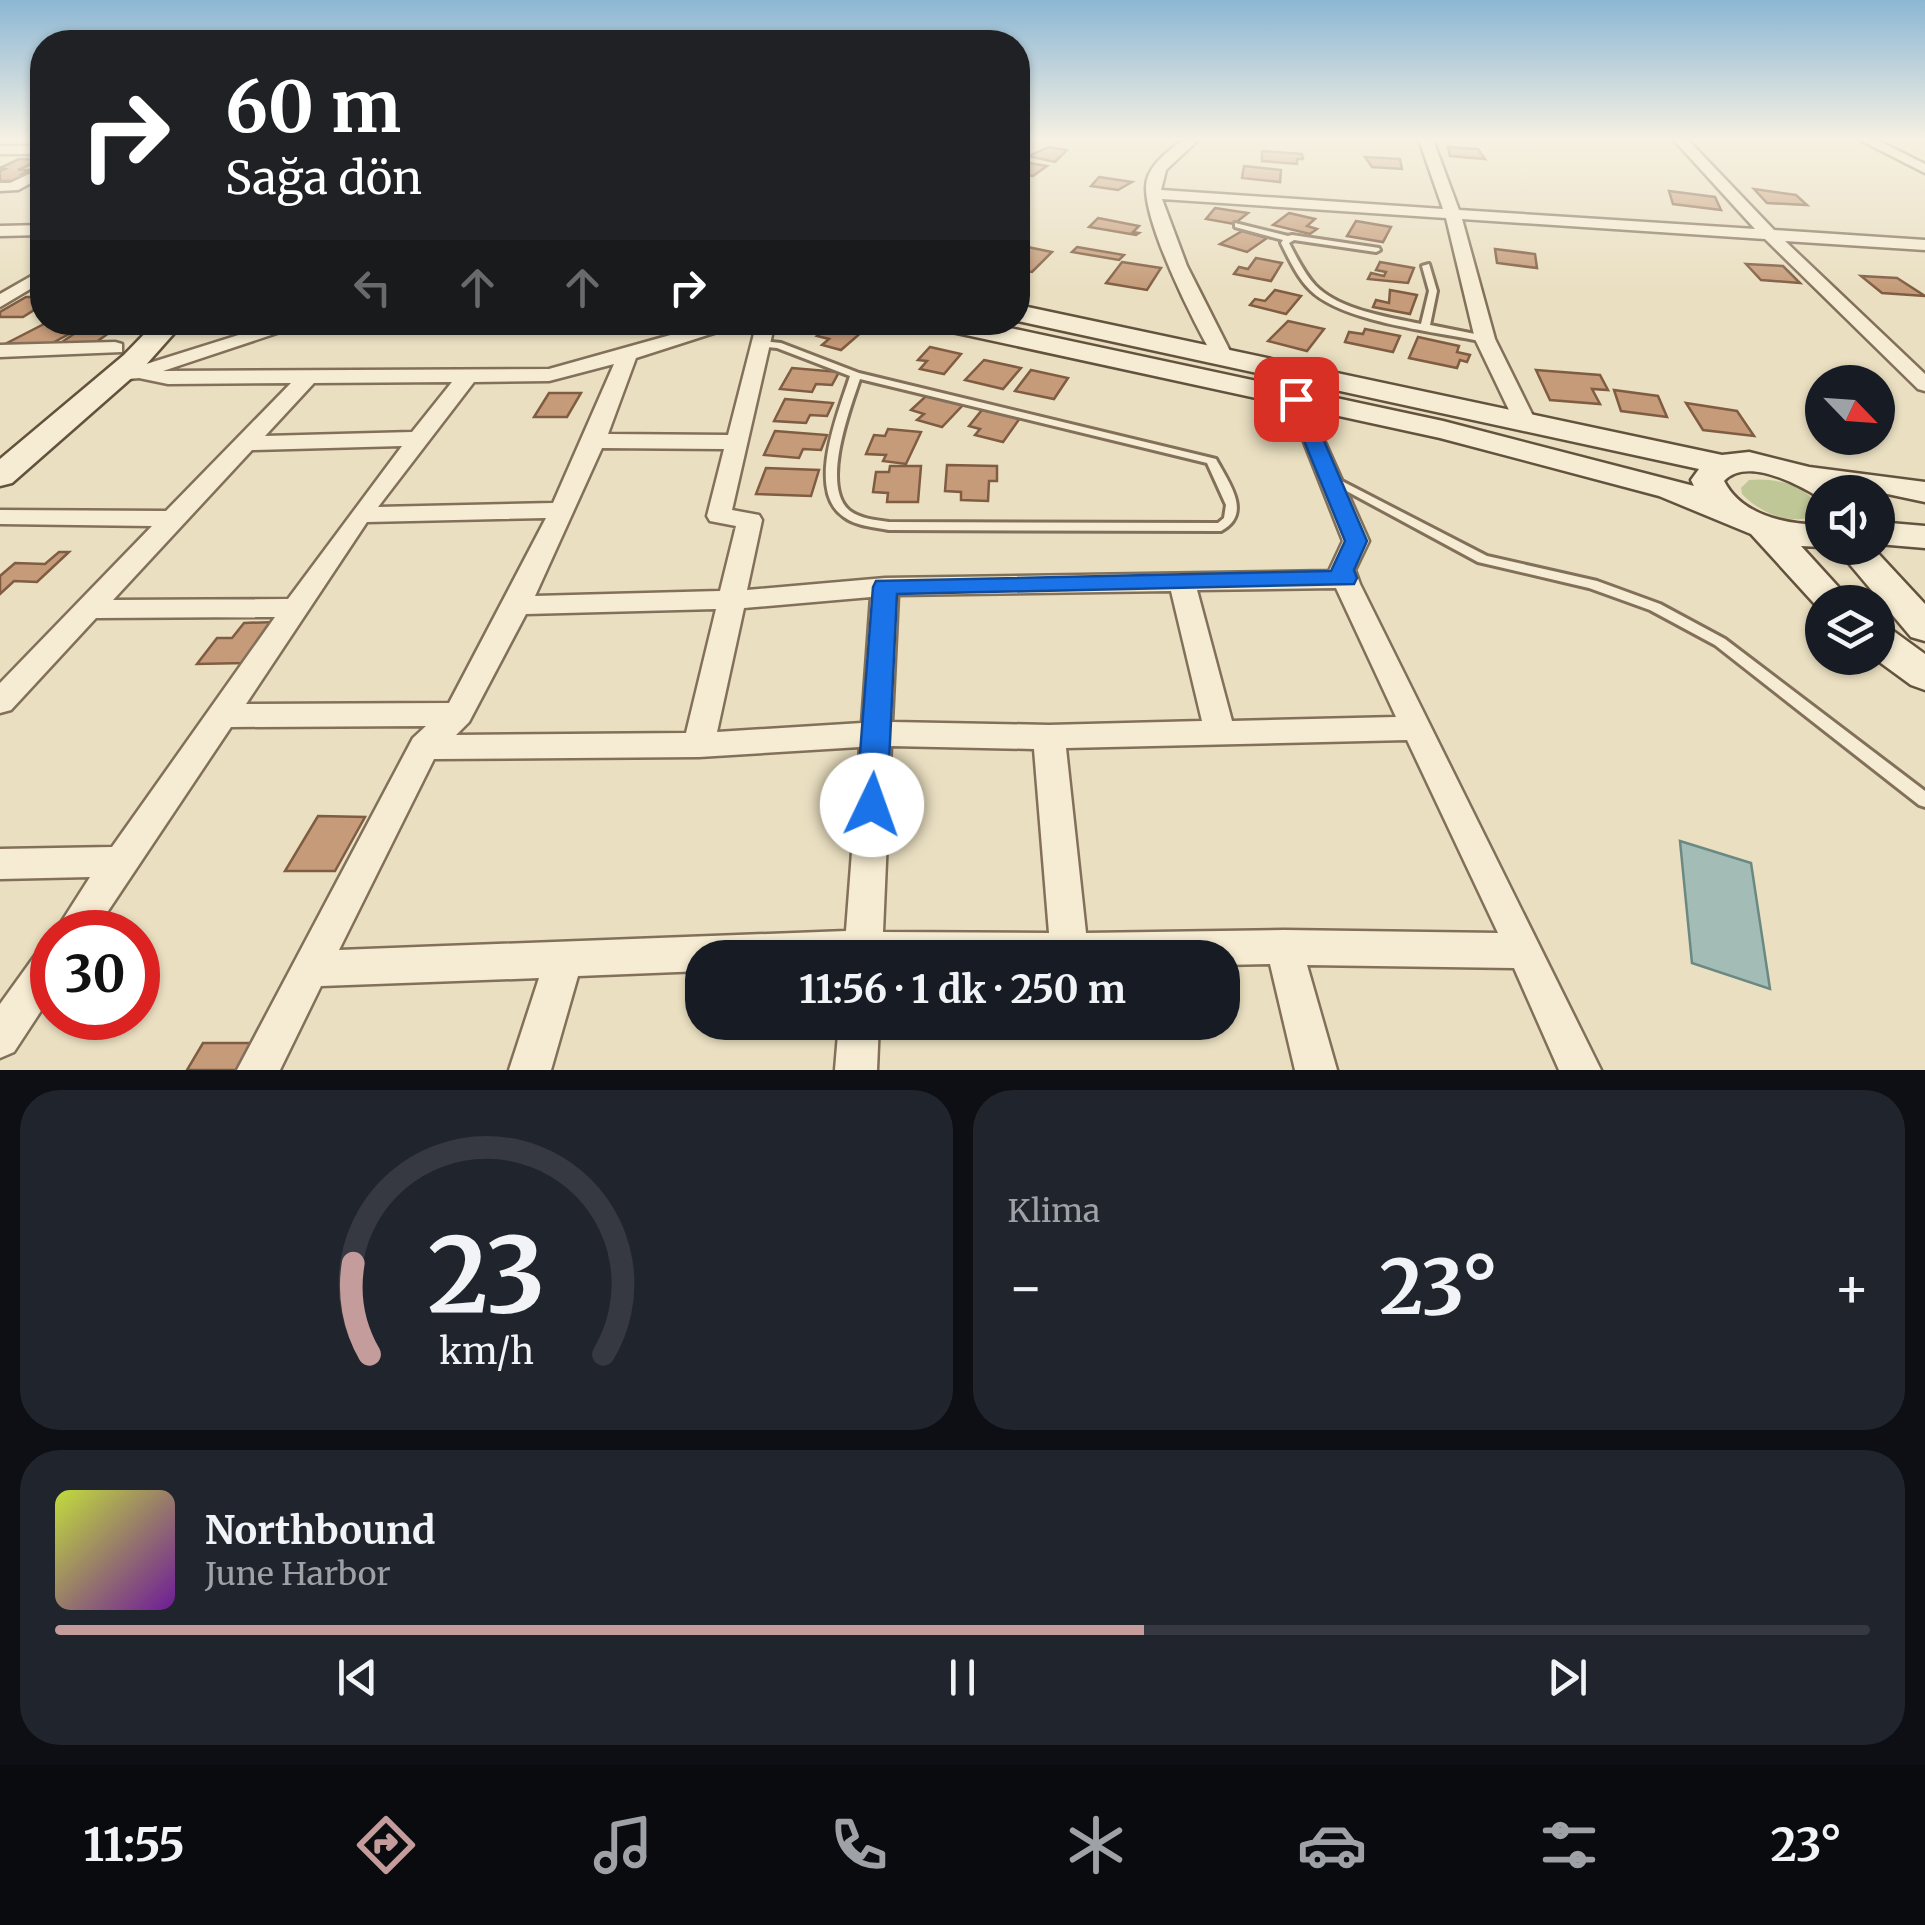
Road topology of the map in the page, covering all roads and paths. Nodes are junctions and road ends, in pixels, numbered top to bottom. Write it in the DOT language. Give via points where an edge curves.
graph roads {
  1 [pos="1153,190"];
  2 [pos="1444,190"];
  3 [pos="1727,190"];
  4 [pos="1153,194"];
  5 [pos="1453,214"];
  6 [pos="1238,225"];
  7 [pos="30,230"];
  8 [pos="0,231"];
  9 [pos="1768,233"];
  10 [pos="1288,239"];
  11 [pos="1925,245"];
  12 [pos="1376,250"];
  13 [pos="1426,266"];
  14 [pos="0,286"];
  15 [pos="30,286"];
  16 [pos="30,287"];
  17 [pos="0,302"];
  18 [pos="1030,316"];
  19 [pos="1425,326"];
  20 [pos="137,335"];
  21 [pos="157,335"];
  22 [pos="247,335"];
  23 [pos="694,335"];
  24 [pos="764,335"];
  25 [pos="766,335"];
  26 [pos="1003,335"];
  27 [pos="1485,339"];
  28 [pos="0,352"];
  29 [pos="628,354"];
  30 [pos="1222,356"];
  31 [pos="125,365"];
  32 [pos="856,375"];
  33 [pos="307,378"];
  34 [pos="466,378"];
  35 [pos="1925,385"];
  36 [pos="1296,399"];
  37 [pos="1526,424"];
  38 [pos="416,439"];
  39 [pos="594,441"];
  40 [pos="738,442"];
  41 [pos="245,443"];
  42 [pos="0,447"];
  43 [pos="1722,465"];
  44 [pos="1802,474"];
  45 [pos="0,476"];
  46 [pos="1805,476"];
  47 [pos="1330,478"];
  48 [pos="1925,492"];
  49 [pos="562,510"];
  50 [pos="360,515"];
  51 [pos="0,516"];
  52 [pos="176,518"];
  53 [pos="1751,520"];
  54 [pos="1805,534"];
  55 [pos="1895,534"];
  56 [pos="1925,537"];
  57 [pos="1869,565"];
  58 [pos="1345,578"];
  59 [pos="1182,582"];
  60 [pos="1815,585"];
  61 [pos="885,587"];
  62 [pos="734,600"];
  63 [pos="517,604"];
  64 [pos="296,608"];
  65 [pos="90,609"];
  66 [pos="1925,628"];
  67 [pos="1895,653"];
  68 [pos="1925,675"];
  69 [pos="0,702"];
  70 [pos="458,714"];
  71 [pos="225,716"];
  72 [pos="1416,728"];
  73 [pos="1220,733"];
  74 [pos="876,734"];
  75 [pos="1049,737"];
  76 [pos="700,745"];
  77 [pos="424,747"];
  78 [pos="1925,800"];
  79 [pos="122,862"];
  80 [pos="0,864"];
  81 [pos="88,910"];
  82 [pos="864,940"];
  83 [pos="1068,940"];
  84 [pos="1284,947"];
  85 [pos="1240,948"];
  86 [pos="1525,950"];
  87 [pos="685,957"];
  88 [pos="564,960"];
  89 [pos="310,969"];
  90 [pos="30,994"];
  91 [pos="0,1038"];
  92 [pos="858,1040"];
  93 [pos="258,1070"];
  94 [pos="530,1070"];
  95 [pos="856,1070"];
  96 [pos="1316,1070"];
  97 [pos="1580,1070"];
  1 -- 4 [label="street"];
  2 -- 5 [label="street"];
  3 -- 9 [label="street"];
  4 -- 5 [label="street"];
  4 -- 30 [label="street" via="1154,212"];
  5 -- 9 [label="street"];
  5 -- 27 [label="street"];
  6 -- 10 [label="lane"];
  7 -- 8 [label="street"];
  9 -- 11 [label="street"];
  9 -- 35 [label="street"];
  10 -- 12 [label="lane"];
  10 -- 19 [label="lane" via="1316,292 1344,306"];
  13 -- 19 [label="lane" via="1433,291"];
  14 -- 15 [label="street"];
  16 -- 17 [label="street"];
  18 -- 30 [label="street"];
  19 -- 27 [label="lane"];
  20 -- 31 [label="street"];
  21 -- 31 [label="street"];
  22 -- 31 [label="street"];
  23 -- 29 [label="street"];
  24 -- 40 [label="street"];
  25 -- 32 [label="lane"];
  26 -- 36 [label="street"];
  27 -- 37 [label="street"];
  28 -- 31 [label="street"];
  29 -- 34 [label="street" via="549,375"];
  29 -- 39 [label="street"];
  30 -- 37 [label="street"];
  31 -- 33 [label="street" via="168,378"];
  31 -- 42 [label="street" via="75,387"];
  31 -- 45 [label="street"];
  32 -- 32 [label="lane" via="1212,461 1232,505 1230,519 1221,526 860,521 833,500 830,469"];
  33 -- 34 [label="street"];
  33 -- 41 [label="street"];
  34 -- 38 [label="street"];
  36 -- 47 [label="street"];
  36 -- 53 [label="street" via="1596,468"];
  37 -- 43 [label="street"];
  38 -- 41 [label="street"];
  38 -- 50 [label="street"];
  39 -- 40 [label="street"];
  39 -- 49 [label="street"];
  40 -- 62 [label="street" via="719,516 750,520"];
  41 -- 52 [label="street"];
  43 -- 44 [label="street" via="1758,463"];
  43 -- 53 [label="street" via="1708,480 1711,491"];
  44 -- 46 [label="street"];
  44 -- 48 [label="street"];
  47 -- 58 [label="street" via="1356,541 1342,570"];
  47 -- 78 [label="lane" via="1482,559 1592,584 1672,616 1720,642"];
  49 -- 50 [label="street"];
  49 -- 63 [label="street"];
  50 -- 64 [label="street"];
  51 -- 52 [label="street"];
  52 -- 65 [label="street"];
  53 -- 54 [label="street"];
  53 -- 60 [label="street"];
  55 -- 56 [label="street"];
  57 -- 66 [label="street"];
  58 -- 59 [label="street"];
  58 -- 72 [label="street"];
  59 -- 61 [label="street"];
  59 -- 73 [label="street"];
  61 -- 62 [label="street"];
  61 -- 74 [label="street"];
  62 -- 63 [label="street"];
  62 -- 76 [label="street"];
  63 -- 70 [label="street"];
  64 -- 65 [label="street"];
  64 -- 71 [label="street"];
  65 -- 69 [label="street"];
  67 -- 68 [label="street"];
  70 -- 71 [label="street"];
  70 -- 77 [label="street"];
  71 -- 79 [label="street"];
  72 -- 73 [label="street"];
  72 -- 86 [label="street"];
  73 -- 75 [label="street"];
  74 -- 75 [label="street"];
  74 -- 76 [label="street"];
  74 -- 82 [label="street"];
  75 -- 83 [label="street"];
  76 -- 77 [label="street"];
  77 -- 89 [label="street"];
  79 -- 80 [label="street"];
  79 -- 81 [label="street"];
  84 -- 85 [label="street"];
  84 -- 86 [label="street"];
  84 -- 96 [label="street"];
  86 -- 97 [label="street"];
  87 -- 88 [label="street"];
  88 -- 89 [label="street"];
  88 -- 94 [label="street"];
  89 -- 93 [label="street"];
  90 -- 91 [label="street"];
  92 -- 95 [label="street"];
}
